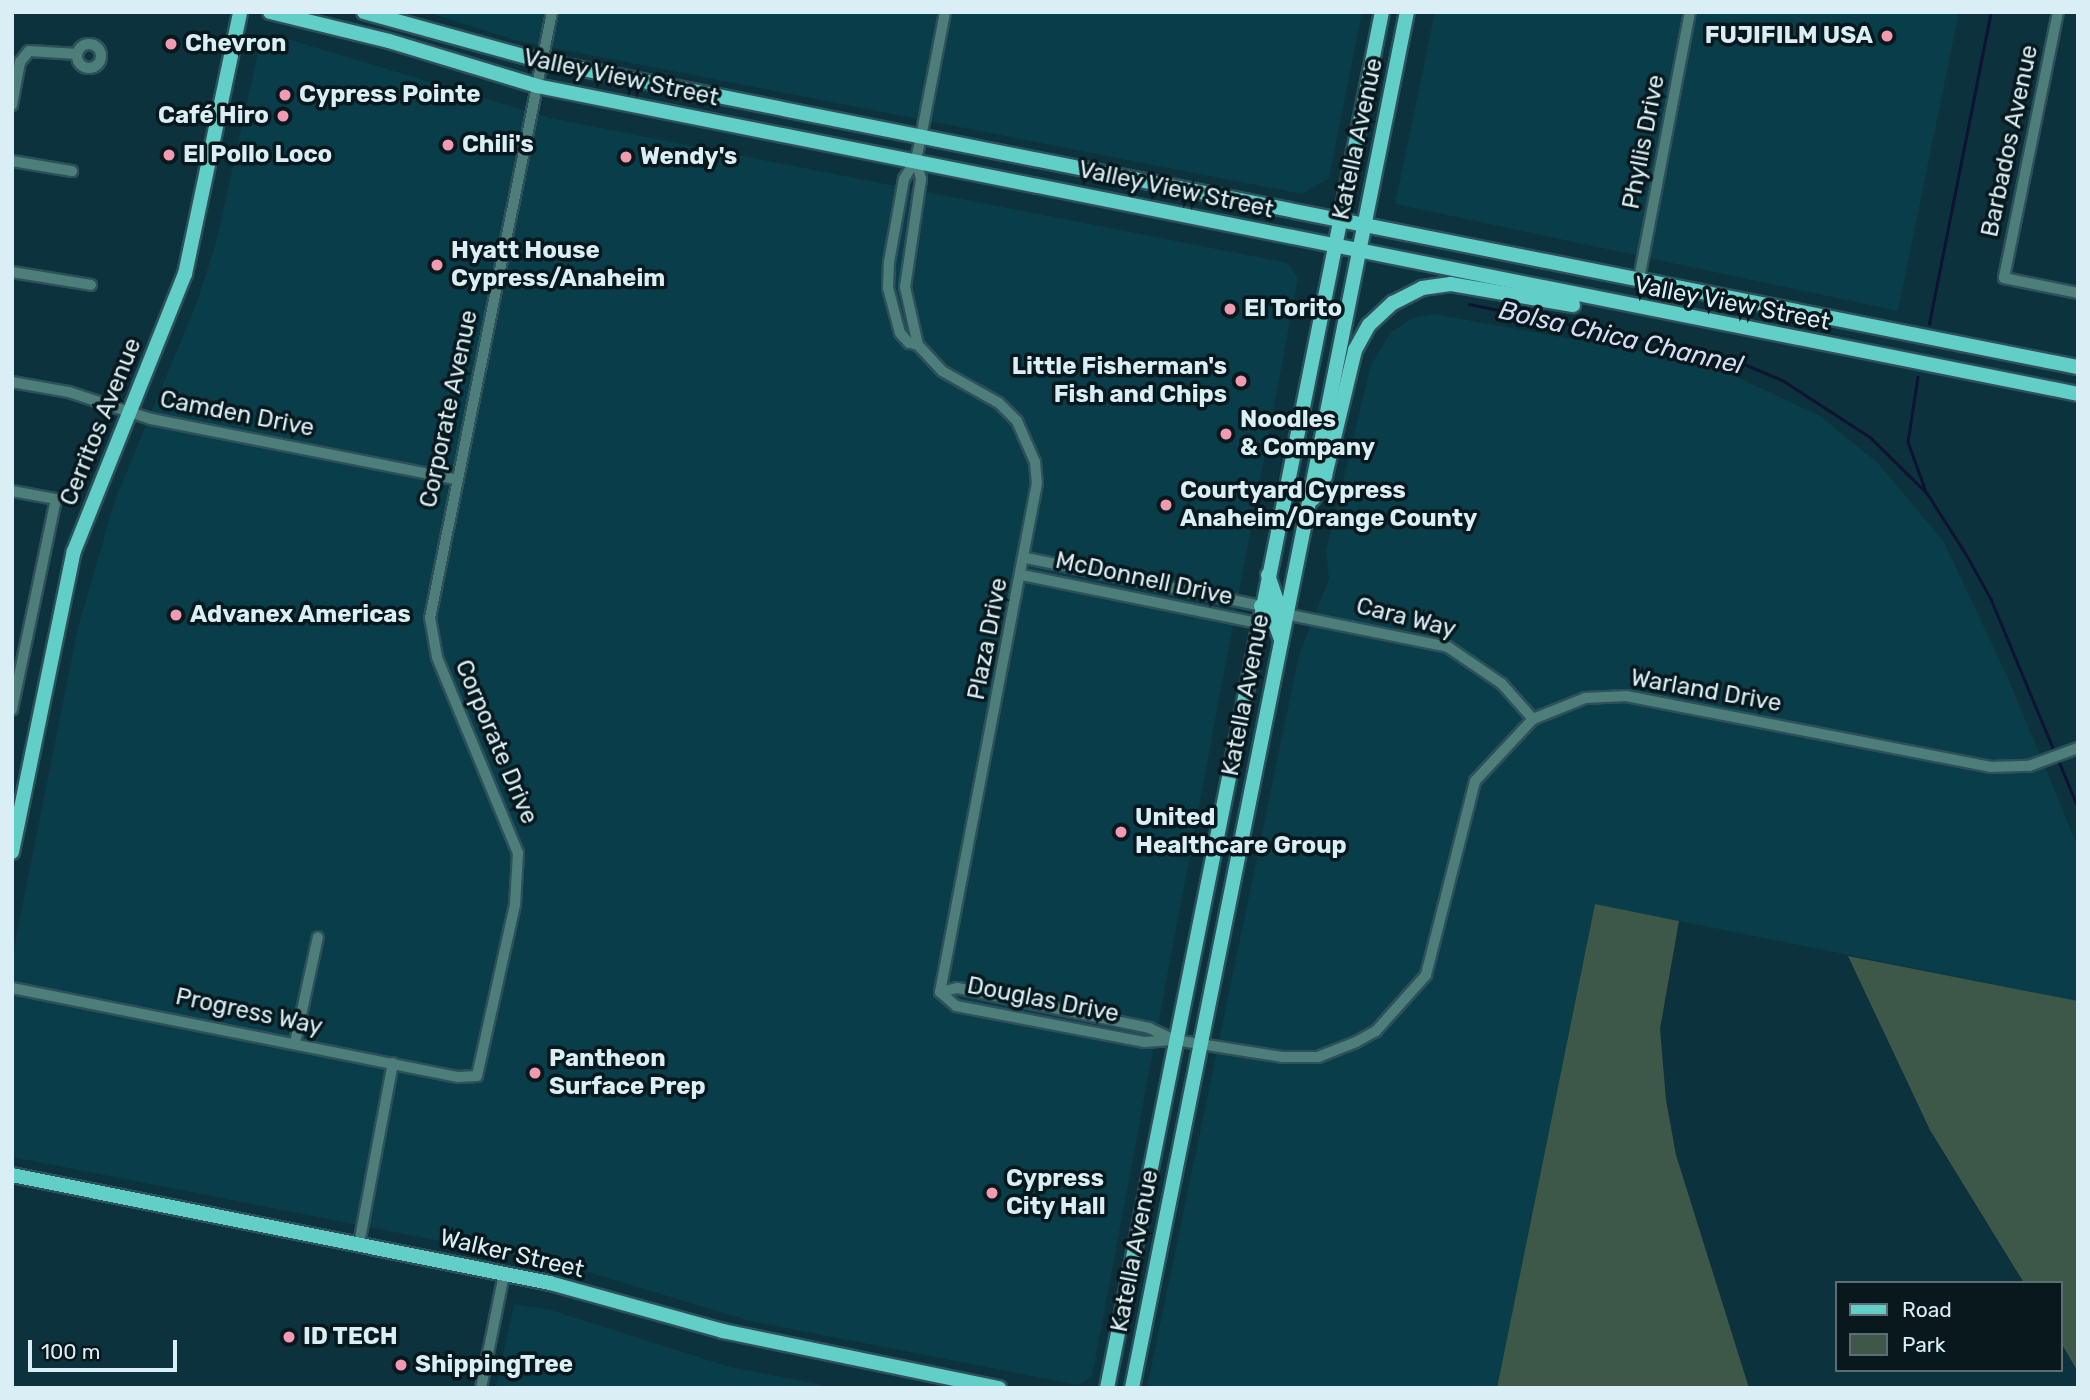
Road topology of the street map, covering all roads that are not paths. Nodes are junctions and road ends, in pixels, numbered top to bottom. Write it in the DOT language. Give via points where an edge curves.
graph roads {
  1 [pos="240,12"];
  2 [pos="270,12"];
  3 [pos="364,12"];
  4 [pos="552,12"];
  5 [pos="945,12"];
  6 [pos="1382,12"];
  7 [pos="1407,12"];
  8 [pos="1690,12"];
  9 [pos="2058,12"];
  10 [pos="77,54"];
  11 [pos="542,61"];
  12 [pos="537,86"];
  13 [pos="12,105"];
  14 [pos="921,137"];
  15 [pos="916,159"];
  16 [pos="12,161"];
  17 [pos="72,171"];
  18 [pos="1340,220"];
  19 [pos="1364,225"];
  20 [pos="1335,247"];
  21 [pos="1358,252"];
  22 [pos="12,272"];
  23 [pos="1639,279"];
  24 [pos="91,285"];
  25 [pos="2078,293"];
  26 [pos="1621,305"];
  27 [pos="918,345"];
  28 [pos="2078,368"];
  29 [pos="12,383"];
  30 [pos="2078,394"];
  31 [pos="128,413"];
  32 [pos="455,479"];
  33 [pos="12,491"];
  34 [pos="1306,513"];
  35 [pos="1026,558"];
  36 [pos="1268,573"];
  37 [pos="1022,575"];
  38 [pos="1261,606"];
  39 [pos="1285,614"];
  40 [pos="430,618"];
  41 [pos="1258,623"];
  42 [pos="1281,639"];
  43 [pos="12,709"];
  44 [pos="1533,719"];
  45 [pos="2078,748"];
  46 [pos="18,790"];
  47 [pos="12,852"];
  48 [pos="317,937"];
  49 [pos="12,988"];
  50 [pos="940,992"];
  51 [pos="1175,1040"];
  52 [pos="295,1043"];
  53 [pos="1199,1045"];
  54 [pos="393,1063"];
  55 [pos="477,1076"];
  56 [pos="12,1175"];
  57 [pos="359,1244"];
  58 [pos="504,1274"];
  59 [pos="481,1388"];
  60 [pos="999,1388"];
  61 [pos="1107,1388"];
  62 [pos="1132,1388"];
  1 -- 31 [label="main road, Cerritos Avenue" via="185,274"];
  2 -- 12 [label="main road, Valley View Street" via="390,41"];
  3 -- 11 [label="main road, Valley View Street"];
  4 -- 11 [label="street, Corporate Avenue"];
  5 -- 14 [label="street"];
  6 -- 18 [label="main road, Katella Avenue"];
  7 -- 19 [label="main road, Katella Avenue"];
  8 -- 23 [label="street, Phyllis Drive"];
  9 -- 25 [label="street, Barbados Avenue" via="2004,278"];
  10 -- 13 [label="street" via="29,51 20,62"];
  11 -- 12 [label="street, Corporate Avenue"];
  11 -- 14 [label="main road, Valley View Street"];
  12 -- 15 [label="main road, Valley View Street"];
  12 -- 32 [label="street, Corporate Avenue"];
  14 -- 15 [label="street"];
  14 -- 18 [label="main road, Valley View Street"];
  15 -- 20 [label="main road, Valley View Street"];
  15 -- 27 [label="street, Plaza Drive" via="921,179 905,288"];
  15 -- 27 [label="street, Plaza Drive" via="904,179 888,288 900,333"];
  16 -- 17 [label="street"];
  18 -- 19 [label="main road, Valley View Street"];
  18 -- 20 [label="main road, Katella Avenue"];
  19 -- 21 [label="main road, Katella Avenue"];
  19 -- 23 [label="main road, Valley View Street"];
  20 -- 21 [label="main road, Valley View Street"];
  20 -- 36 [label="main road, Katella Avenue"];
  21 -- 26 [label="main road, Valley View Street"];
  21 -- 34 [label="main road, Katella Avenue"];
  22 -- 24 [label="street"];
  23 -- 28 [label="main road, Valley View Street"];
  26 -- 30 [label="main road, Valley View Street"];
  26 -- 34 [label="main road" via="1600,309 1451,284 1422,288 1393,303 1369,325 1355,350 1325,476"];
  27 -- 35 [label="street, Plaza Drive" via="942,371 999,403 1028,443 1037,483"];
  29 -- 31 [label="street, Camden Drive" via="69,393"];
  31 -- 32 [label="street, Camden Drive"];
  31 -- 46 [label="main road, Cerritos Avenue" via="74,551"];
  32 -- 40 [label="street, Corporate Avenue"];
  33 -- 43 [label="street" via="56,499"];
  34 -- 39 [label="main road, Katella Avenue"];
  35 -- 37 [label="street, Plaza Drive"];
  35 -- 38 [label="street, McDonnell Drive"];
  36 -- 38 [label="main road, Katella Avenue"];
  36 -- 39 [label="main road"];
  37 -- 41 [label="street, McDonnell Drive"];
  37 -- 50 [label="street, Plaza Drive"];
  38 -- 41 [label="main road, Katella Avenue"];
  38 -- 42 [label="main road" via="1271,612"];
  39 -- 42 [label="main road, Katella Avenue"];
  39 -- 44 [label="street, Cara Way" via="1448,647 1502,684"];
  40 -- 55 [label="street, Corporate Drive" via="437,657 511,828 519,882"];
  41 -- 51 [label="main road, Katella Avenue"];
  42 -- 53 [label="main road, Katella Avenue"];
  44 -- 45 [label="street, Warland Drive" via="1585,698 1626,696 1991,767 2017,768"];
  44 -- 53 [label="street, Warland Drive" via="1475,781 1437,947 1426,975 1391,1017 1376,1031 1318,1057 1282,1057"];
  46 -- 47 [label="main road, Cerritos Avenue"];
  48 -- 52 [label="street"];
  49 -- 52 [label="street, Progress Way"];
  50 -- 51 [label="street, Douglas Drive" via="958,988 1149,1028"];
  50 -- 51 [label="street, Douglas Drive" via="956,1006 1144,1042"];
  51 -- 53 [label="street, Douglas Drive"];
  51 -- 61 [label="main road, Katella Avenue"];
  52 -- 54 [label="street, Progress Way"];
  53 -- 62 [label="main road, Katella Avenue"];
  54 -- 55 [label="street, Progress Way" via="458,1077"];
  54 -- 57 [label="street"];
  56 -- 57 [label="main road, Walker Street"];
  57 -- 58 [label="main road, Walker Street"];
  58 -- 59 [label="street"];
  58 -- 60 [label="main road, Walker Street" via="723,1331"];
}
